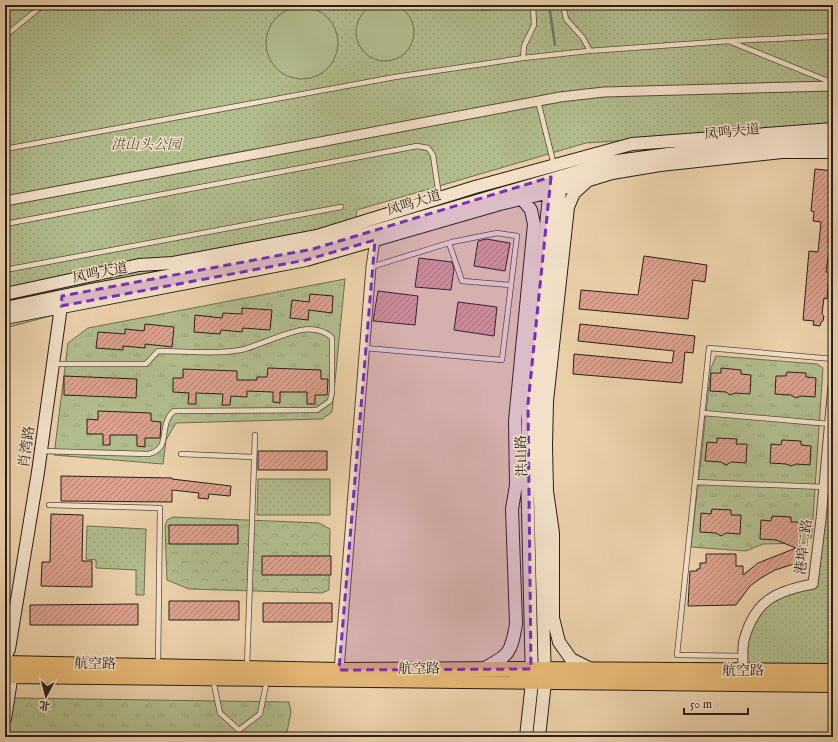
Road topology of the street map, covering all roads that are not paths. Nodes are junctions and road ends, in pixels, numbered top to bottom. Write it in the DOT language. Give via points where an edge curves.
graph roads {
  1 [pos="43,5"];
  2 [pos="533,5"];
  3 [pos="563,5"];
  4 [pos="5,36"];
  5 [pos="833,36"];
  6 [pos="729,41"];
  7 [pos="590,51"];
  8 [pos="523,58"];
  9 [pos="833,85"];
  10 [pos="538,101"];
  11 [pos="833,129"];
  12 [pos="833,141"];
  13 [pos="5,149"];
  14 [pos="833,152"];
  15 [pos="556,172"];
  16 [pos="589,180"];
  17 [pos="555,190"];
  18 [pos="439,198"];
  19 [pos="522,199"];
  20 [pos="5,201"];
  21 [pos="341,207"];
  22 [pos="5,224"];
  23 [pos="375,240"];
  24 [pos="449,243"];
  25 [pos="371,267"];
  26 [pos="7,268"];
  27 [pos="511,285"];
  28 [pos="5,294"];
  29 [pos="61,301"];
  30 [pos="5,308"];
  31 [pos="5,318"];
  32 [pos="365,348"];
  33 [pos="833,359"];
  34 [pos="54,364"];
  35 [pos="833,386"];
  36 [pos="703,413"];
  37 [pos="830,424"];
  38 [pos="255,436"];
  39 [pos="41,451"];
  40 [pos="181,454"];
  41 [pos="254,457"];
  42 [pos="695,482"];
  43 [pos="824,487"];
  44 [pos="49,505"];
  45 [pos="743,656"];
  46 [pos="8,664"];
  47 [pos="158,666"];
  48 [pos="247,668"];
  49 [pos="483,669"];
  50 [pos="338,670"];
  51 [pos="592,670"];
  52 [pos="743,671"];
  53 [pos="833,671"];
  54 [pos="538,676"];
  55 [pos="213,678"];
  56 [pos="267,679"];
  57 [pos="833,685"];
  58 [pos="5,719"];
  59 [pos="239,730"];
  60 [pos="239,737"];
  61 [pos="526,737"];
  62 [pos="539,737"];
  1 -- 4 [label="lane"];
  2 -- 8 [label="lane" via="534,25 524,46"];
  3 -- 7 [label="lane" via="566,19 583,38"];
  5 -- 6 [label="lane"];
  6 -- 7 [label="lane"];
  6 -- 9 [label="lane"];
  7 -- 8 [label="lane"];
  8 -- 13 [label="lane" via="395,77"];
  9 -- 10 [label="street" via="604,92"];
  10 -- 15 [label="lane"];
  10 -- 20 [label="street"];
  11 -- 15 [label="street" via="632,144"];
  12 -- 15 [label="street, 凤鸣大道" via="783,142 658,155"];
  14 -- 16 [label="street, 凤鸣大道" via="782,152 660,165 612,173"];
  15 -- 17 [label="street, 洪山路"];
  15 -- 18 [label="street"];
  15 -- 29 [label="street, 凤鸣大道" via="313,249"];
  16 -- 17 [label="street, 凤鸣大道"];
  16 -- 51 [label="street" via="574,193 568,207 547,401 546,446 547,491 553,533 553,618 559,642 571,659"];
  17 -- 19 [label="street, 凤鸣大道"];
  17 -- 54 [label="street, 洪山路" via="537,403 540,498"];
  18 -- 22 [label="lane" via="433,155 428,148 417,146"];
  18 -- 28 [label="street" via="318,236 173,263 140,265"];
  19 -- 23 [label="street, 凤鸣大道"];
  19 -- 49 [label="street" via="532,210 534,224 515,421 516,486 512,509 516,624 513,641 505,657"];
  21 -- 26 [label="lane"];
  23 -- 25 [label="street"];
  23 -- 29 [label="street, 凤鸣大道" via="306,260"];
  24 -- 25 [label="lane"];
  24 -- 27 [label="lane" via="462,281"];
  24 -- 27 [label="lane" via="497,233 517,236"];
  25 -- 32 [label="street"];
  27 -- 32 [label="lane" via="502,360"];
  29 -- 30 [label="street, 凤鸣大道"];
  29 -- 31 [label="street, 凤鸣大道"];
  29 -- 34 [label="street, 肖湾路"];
  32 -- 50 [label="street"];
  33 -- 36 [label="lane" via="709,348"];
  34 -- 39 [label="street, 肖湾路"];
  34 -- 39 [label="lane" via="146,364 158,351 228,351 244,349 302,330 321,331 328,333 332,338 332,392 330,401 317,410 174,411 168,416 162,446 156,452 148,454"];
  35 -- 37 [label="street, 港埠二路"];
  36 -- 37 [label="lane"];
  36 -- 42 [label="lane"];
  37 -- 43 [label="street, 港埠二路"];
  38 -- 41 [label="lane"];
  39 -- 46 [label="street, 肖湾路"];
  40 -- 41 [label="lane"];
  41 -- 48 [label="lane"];
  42 -- 43 [label="lane"];
  42 -- 45 [label="lane" via="676,655"];
  43 -- 45 [label="street, 港埠二路" via="813,584 790,588 772,596 757,610 744,641"];
  44 -- 47 [label="lane" via="160,508"];
  45 -- 52 [label="street, 港埠二路"];
  46 -- 47 [label="main road, 航空路"];
  46 -- 55 [label="main road, 航空路"];
  46 -- 58 [label="street, 肖湾路"];
  47 -- 48 [label="main road, 航空路"];
  48 -- 50 [label="main road, 航空路"];
  49 -- 50 [label="main road, 航空路"];
  49 -- 54 [label="main road, 航空路"];
  51 -- 52 [label="main road, 航空路"];
  51 -- 54 [label="main road, 航空路"];
  52 -- 53 [label="main road, 航空路"];
  54 -- 56 [label="main road, 航空路"];
  54 -- 57 [label="main road, 航空路"];
  54 -- 61 [label="street, 洪山路"];
  54 -- 62 [label="street, 洪山路"];
  55 -- 56 [label="main road, 航空路"];
  55 -- 59 [label="lane" via="220,713"];
  56 -- 59 [label="lane" via="260,714"];
  59 -- 60 [label="lane"];
}
